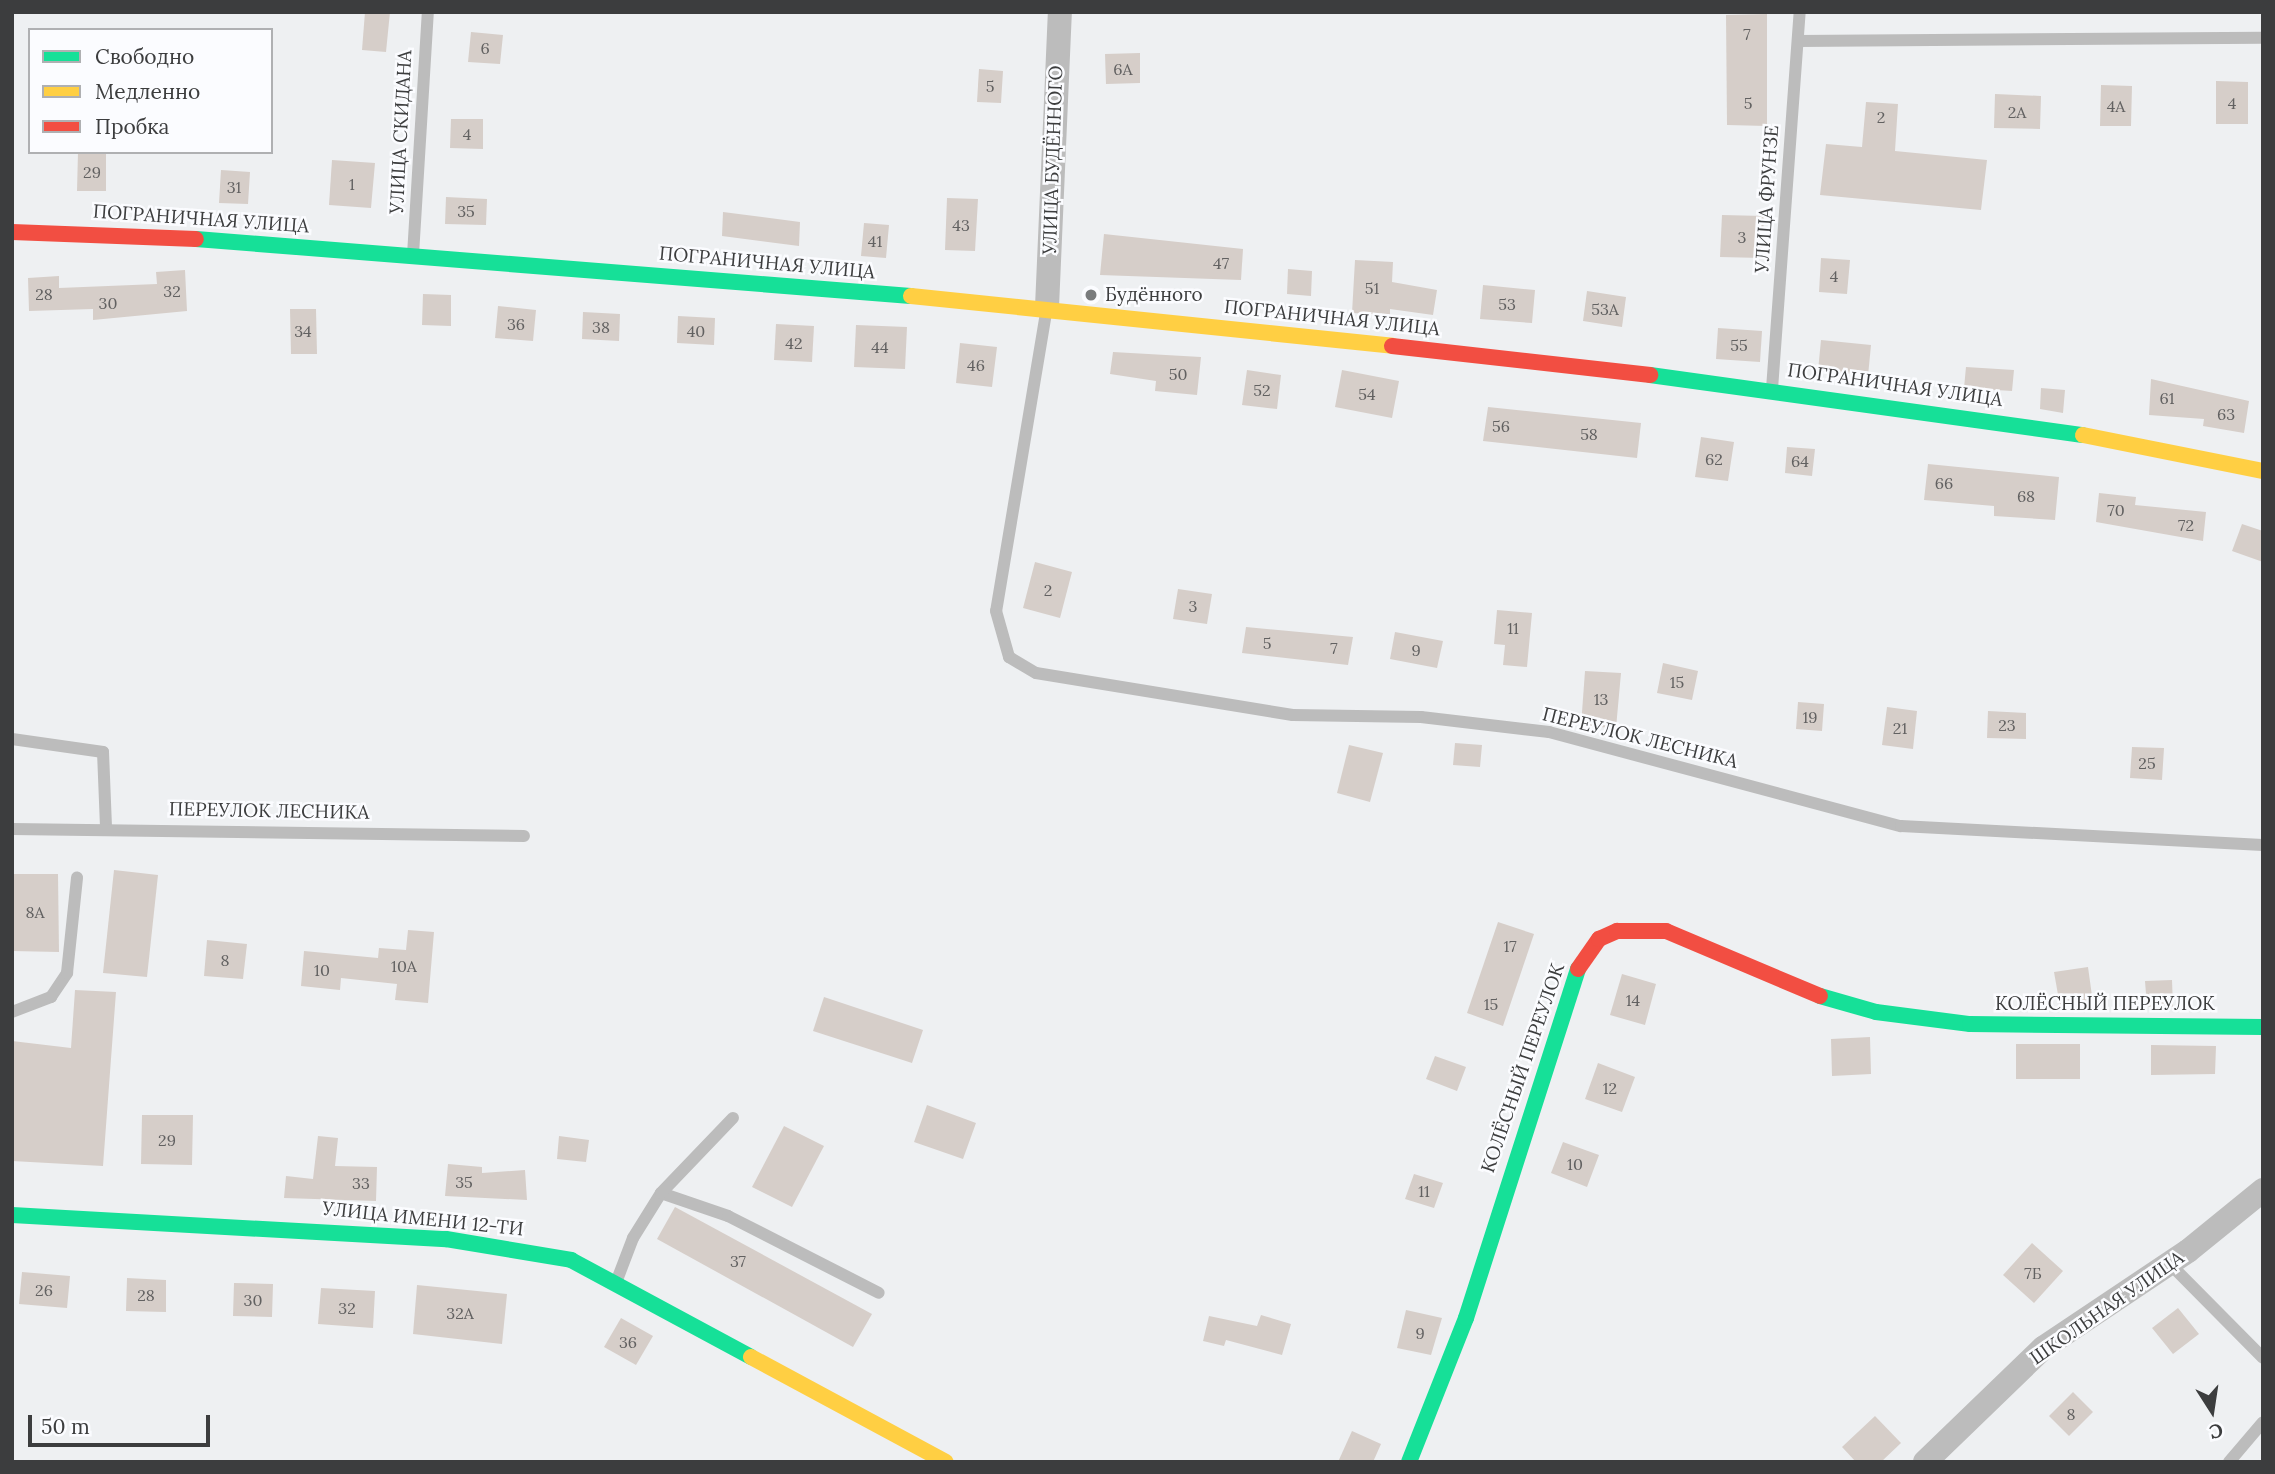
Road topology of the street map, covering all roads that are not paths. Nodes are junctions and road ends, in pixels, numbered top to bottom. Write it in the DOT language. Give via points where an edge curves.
graph roads {
  1 [pos="428,12"];
  2 [pos="1059,12"];
  3 [pos="1800,12"];
  4 [pos="2263,38"];
  5 [pos="1798,40"];
  6 [pos="12,232"];
  7 [pos="413,255"];
  8 [pos="1047,307"];
  9 [pos="1772,389"];
  10 [pos="2263,471"];
  11 [pos="12,739"];
  12 [pos="106,826"];
  13 [pos="12,829"];
  14 [pos="524,836"];
  15 [pos="2263,845"];
  16 [pos="77,878"];
  17 [pos="12,1012"];
  18 [pos="2263,1027"];
  19 [pos="733,1118"];
  20 [pos="2263,1190"];
  21 [pos="661,1194"];
  22 [pos="12,1214"];
  23 [pos="2170,1264"];
  24 [pos="617,1280"];
  25 [pos="879,1293"];
  26 [pos="2263,1358"];
  27 [pos="2263,1422"];
  28 [pos="946,1462"];
  29 [pos="1409,1462"];
  30 [pos="1925,1462"];
  31 [pos="2229,1462"];
  1 -- 7 [label="lane, УЛИЦА СКИДАНА"];
  2 -- 8 [label="street, УЛИЦА БУДЁННОГО"];
  3 -- 5 [label="lane, УЛИЦА ФРУНЗЕ"];
  4 -- 5 [label="lane"];
  5 -- 9 [label="lane, УЛИЦА ФРУНЗЕ"];
  6 -- 7 [label="street, ПОГРАНИЧНАЯ УЛИЦА" via="116,233"];
  7 -- 8 [label="street, ПОГРАНИЧНАЯ УЛИЦА"];
  8 -- 9 [label="street, ПОГРАНИЧНАЯ УЛИЦА"];
  8 -- 15 [label="lane, ПЕРЕУЛОК ЛЕСНИКА" via="996,611 1009,657 1071,682 1293,715 1421,717 1549,732 1901,826"];
  9 -- 10 [label="street, ПОГРАНИЧНАЯ УЛИЦА" via="2177,449"];
  11 -- 12 [label="lane" via="103,752"];
  12 -- 13 [label="lane, ПЕРЕУЛОК ЛЕСНИКА"];
  12 -- 14 [label="lane, ПЕРЕУЛОК ЛЕСНИКА"];
  16 -- 17 [label="lane" via="67,972 51,997"];
  18 -- 29 [label="street, КОЛЁСНЫЙ ПЕРЕУЛОК" via="1970,1024 1876,1012 1815,995 1666,931 1617,931 1599,939 1584,955 1567,996 1466,1318"];
  19 -- 21 [label="lane"];
  20 -- 23 [label="street, ШКОЛЬНАЯ УЛИЦА"];
  21 -- 24 [label="lane" via="633,1238"];
  21 -- 25 [label="lane" via="729,1216"];
  22 -- 24 [label="street, УЛИЦА ИМЕНИ 12-ТИ" via="249,1224 511,1246 571,1260"];
  23 -- 26 [label="lane"];
  23 -- 30 [label="street, ШКОЛЬНАЯ УЛИЦА" via="2043,1349"];
  24 -- 28 [label="street, УЛИЦА ИМЕНИ 12-ТИ"];
  27 -- 31 [label="lane"];
}
